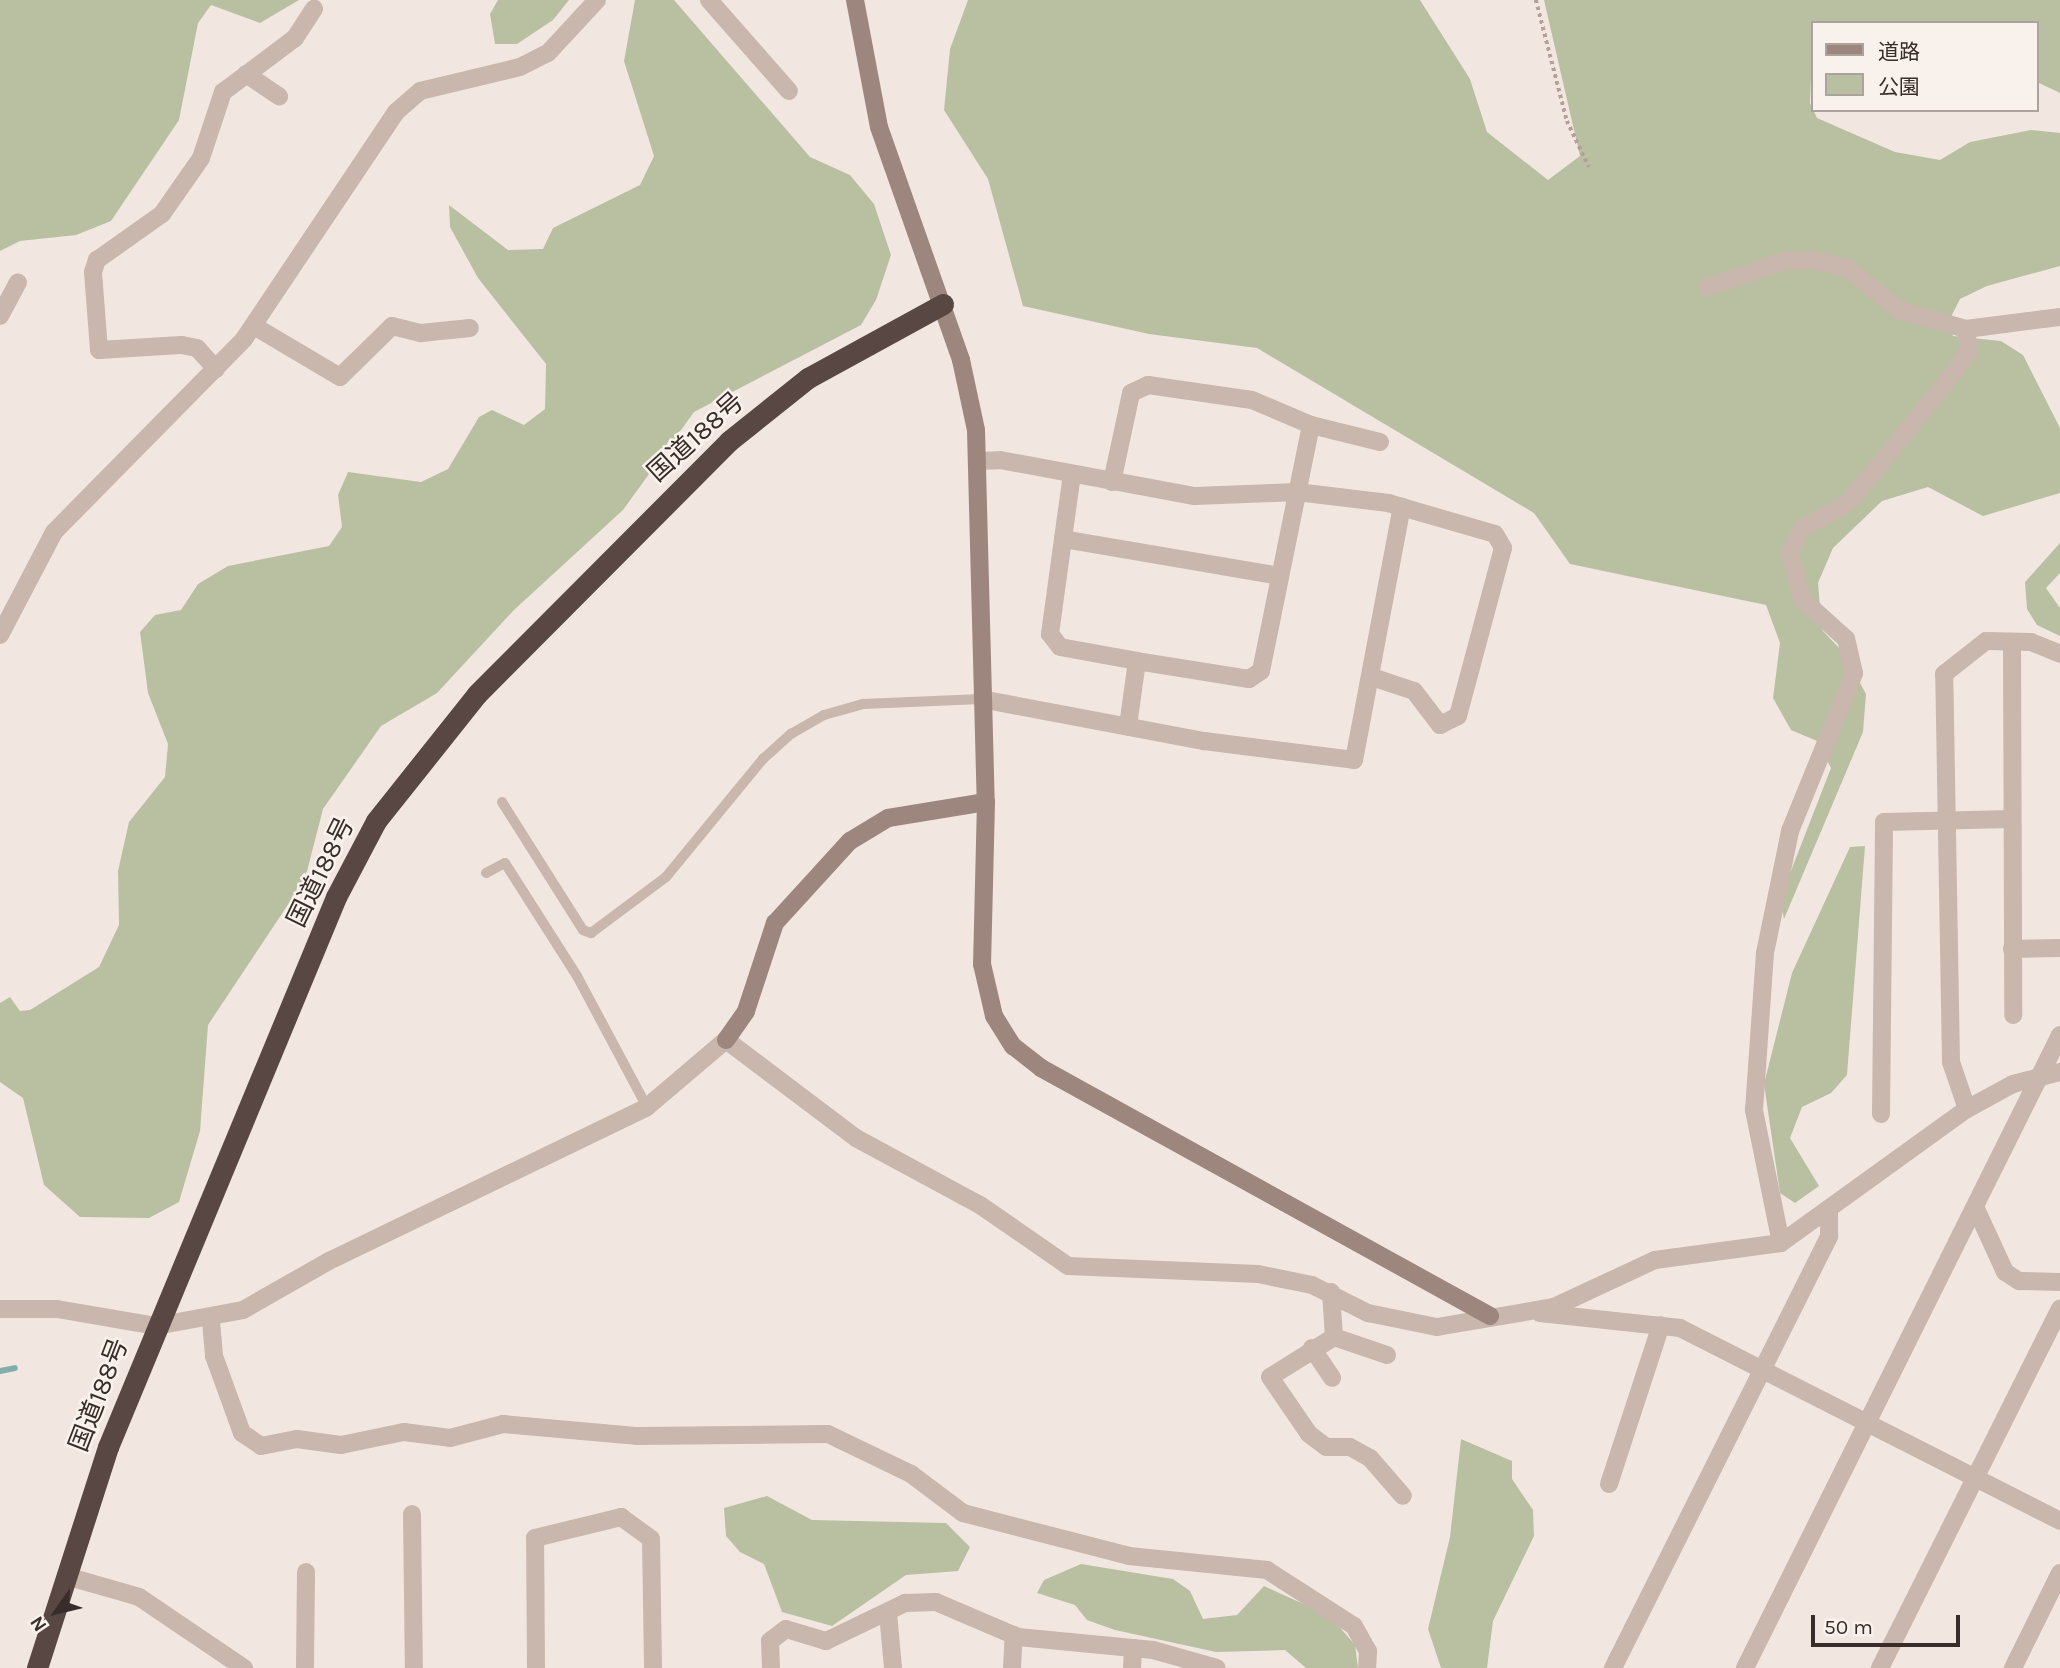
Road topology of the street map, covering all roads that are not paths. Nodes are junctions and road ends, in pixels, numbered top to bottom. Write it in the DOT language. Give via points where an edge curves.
graph roads {
  1 [pos="597,0"];
  2 [pos="709,0"];
  3 [pos="855,0"];
  4 [pos="314,9"];
  5 [pos="246,74"];
  6 [pos="789,91"];
  7 [pos="279,96"];
  8 [pos="18,282"];
  9 [pos="1708,287"];
  10 [pos="943,304"];
  11 [pos="0,316"];
  12 [pos="2060,317"];
  13 [pos="254,326"];
  14 [pos="470,328"];
  15 [pos="1966,329"];
  16 [pos="216,369"];
  17 [pos="1311,425"];
  18 [pos="1380,442"];
  19 [pos="977,461"];
  20 [pos="1072,474"];
  21 [pos="1112,482"];
  22 [pos="1297,492"];
  23 [pos="1402,506"];
  24 [pos="1063,539"];
  25 [pos="1280,576"];
  26 [pos="0,635"];
  27 [pos="2012,642"];
  28 [pos="2060,654"];
  29 [pos="1137,661"];
  30 [pos="1372,677"];
  31 [pos="981,699"];
  32 [pos="1128,726"];
  33 [pos="502,802"];
  34 [pos="986,802"];
  35 [pos="2011,819"];
  36 [pos="1947,820"];
  37 [pos="486,873"];
  38 [pos="2060,948"];
  39 [pos="2012,949"];
  40 [pos="2013,1015"];
  41 [pos="2060,1035"];
  42 [pos="726,1040"];
  43 [pos="2060,1072"];
  44 [pos="2035,1077"];
  45 [pos="647,1107"];
  46 [pos="1967,1109"];
  47 [pos="1881,1114"];
  48 [pos="1977,1211"];
  49 [pos="1829,1213"];
  50 [pos="1781,1243"];
  51 [pos="2060,1282"];
  52 [pos="1331,1292"];
  53 [pos="0,1309"];
  54 [pos="2060,1309"];
  55 [pos="1536,1312"];
  56 [pos="1490,1316"];
  57 [pos="211,1321"];
  58 [pos="1661,1325"];
  59 [pos="156,1326"];
  60 [pos="1334,1337"];
  61 [pos="1312,1348"];
  62 [pos="1387,1355"];
  63 [pos="1762,1370"];
  64 [pos="1332,1378"];
  65 [pos="1869,1424"];
  66 [pos="1974,1477"];
  67 [pos="1609,1484"];
  68 [pos="1403,1496"];
  69 [pos="412,1514"];
  70 [pos="2060,1521"];
  71 [pos="306,1572"];
  72 [pos="2060,1573"];
  73 [pos="66,1576"];
  74 [pos="888,1613"];
  75 [pos="1014,1635"];
  76 [pos="1133,1648"];
  77 [pos="37,1668"];
  78 [pos="244,1668"];
  79 [pos="305,1668"];
  80 [pos="414,1668"];
  81 [pos="536,1668"];
  82 [pos="653,1668"];
  83 [pos="771,1668"];
  84 [pos="893,1668"];
  85 [pos="1012,1668"];
  86 [pos="1132,1668"];
  87 [pos="1217,1668"];
  88 [pos="1367,1668"];
  89 [pos="1613,1668"];
  90 [pos="1745,1668"];
  91 [pos="1880,1668"];
  92 [pos="2013,1668"];
  1 -- 13 [label="street" via="548,53 520,67 420,91 396,112"];
  2 -- 6 [label="street"];
  3 -- 10 [label="street" via="879,127"];
  4 -- 5 [label="street" via="296,38"];
  5 -- 7 [label="street"];
  5 -- 16 [label="street" via="223,92 184,185 162,214 97,260 93,272 99,350 181,345 197,348"];
  8 -- 11 [label="street"];
  9 -- 15 [label="street" via="1784,261 1814,260 1847,268 1899,310"];
  10 -- 19 [label="street" via="961,360"];
  10 -- 59 [label="highway, 国道188号" via="808,378 729,440 477,694 435,744 376,821 336,897"];
  12 -- 15 [label="street"];
  13 -- 14 [label="street" via="340,377 392,326 421,333"];
  13 -- 16 [label="street"];
  15 -- 50 [label="street" via="1969,351 1945,384 1849,502 1803,528 1790,552 1802,599 1846,639 1854,673 1790,831 1765,953 1754,1110"];
  16 -- 26 [label="street" via="54,532"];
  17 -- 18 [label="street"];
  17 -- 21 [label="street" via="1252,400 1148,385 1131,393"];
  17 -- 22 [label="street" via="1305,477"];
  19 -- 20 [label="street"];
  19 -- 31 [label="street"];
  20 -- 21 [label="street"];
  20 -- 24 [label="street"];
  21 -- 22 [label="street" via="1216,497"];
  22 -- 23 [label="street"];
  22 -- 25 [label="street"];
  23 -- 30 [label="street"];
  23 -- 30 [label="street" via="1495,534 1503,548 1458,716 1440,726 1415,691"];
  24 -- 25 [label="street"];
  24 -- 29 [label="street" via="1050,634 1060,647"];
  25 -- 29 [label="street" via="1261,671 1250,679"];
  27 -- 28 [label="street"];
  27 -- 35 [label="street"];
  27 -- 36 [label="street" via="1986,641 1944,674"];
  29 -- 32 [label="street"];
  30 -- 32 [label="street" via="1354,760"];
  31 -- 32 [label="street"];
  31 -- 33 [label="lane" via="863,704 802,728 763,758 666,877 591,933 583,930"];
  31 -- 34 [label="street"];
  34 -- 42 [label="street" via="888,818 850,841 775,923 746,1011"];
  34 -- 56 [label="street" via="983,982 993,1016 1013,1046 1041,1068"];
  35 -- 36 [label="street"];
  35 -- 39 [label="street"];
  36 -- 46 [label="street" via="1951,1062"];
  36 -- 47 [label="street" via="1884,822"];
  37 -- 45 [label="lane" via="505,863 577,976"];
  38 -- 39 [label="street"];
  39 -- 40 [label="street"];
  41 -- 44 [label="street"];
  42 -- 45 [label="street"];
  42 -- 52 [label="street" via="856,1138 980,1205 1068,1266 1258,1274"];
  43 -- 44 [label="street"];
  44 -- 46 [label="street"];
  44 -- 48 [label="street" via="2029,1103"];
  45 -- 57 [label="street"];
  46 -- 49 [label="street"];
  48 -- 51 [label="street" via="2005,1272 2019,1281"];
  48 -- 65 [label="street"];
  49 -- 50 [label="street"];
  49 -- 63 [label="street" via="1829,1236"];
  50 -- 55 [label="street" via="1655,1260"];
  52 -- 56 [label="street" via="1368,1313 1437,1327"];
  52 -- 60 [label="street"];
  53 -- 59 [label="street" via="57,1309"];
  54 -- 66 [label="street"];
  55 -- 56 [label="street"];
  55 -- 58 [label="street"];
  57 -- 59 [label="street"];
  57 -- 88 [label="street" via="214,1356 242,1433 261,1446 297,1439 341,1445 404,1432 450,1438 503,1424 638,1436 828,1434 911,1474 963,1513 1129,1556 1267,1570 1354,1626 1368,1651"];
  58 -- 63 [label="street" via="1680,1328"];
  58 -- 67 [label="street"];
  59 -- 73 [label="highway, 国道188号"];
  60 -- 61 [label="street"];
  60 -- 62 [label="street"];
  61 -- 64 [label="street"];
  61 -- 68 [label="street" via="1270,1377 1309,1434 1325,1447 1350,1447 1370,1458"];
  63 -- 65 [label="street"];
  63 -- 89 [label="street"];
  65 -- 66 [label="street"];
  65 -- 90 [label="street"];
  66 -- 70 [label="street"];
  66 -- 91 [label="street"];
  69 -- 80 [label="street"];
  71 -- 79 [label="street"];
  72 -- 92 [label="street"];
  73 -- 77 [label="highway, 国道188号"];
  73 -- 78 [label="street" via="139,1597"];
  74 -- 75 [label="street" via="905,1603 936,1602"];
  74 -- 83 [label="street" via="826,1641 786,1629 770,1641"];
  74 -- 84 [label="street"];
  75 -- 76 [label="street"];
  75 -- 85 [label="street"];
  76 -- 86 [label="street"];
  76 -- 87 [label="street"];
  81 -- 82 [label="street" via="535,1538 621,1517 651,1539"];
}
